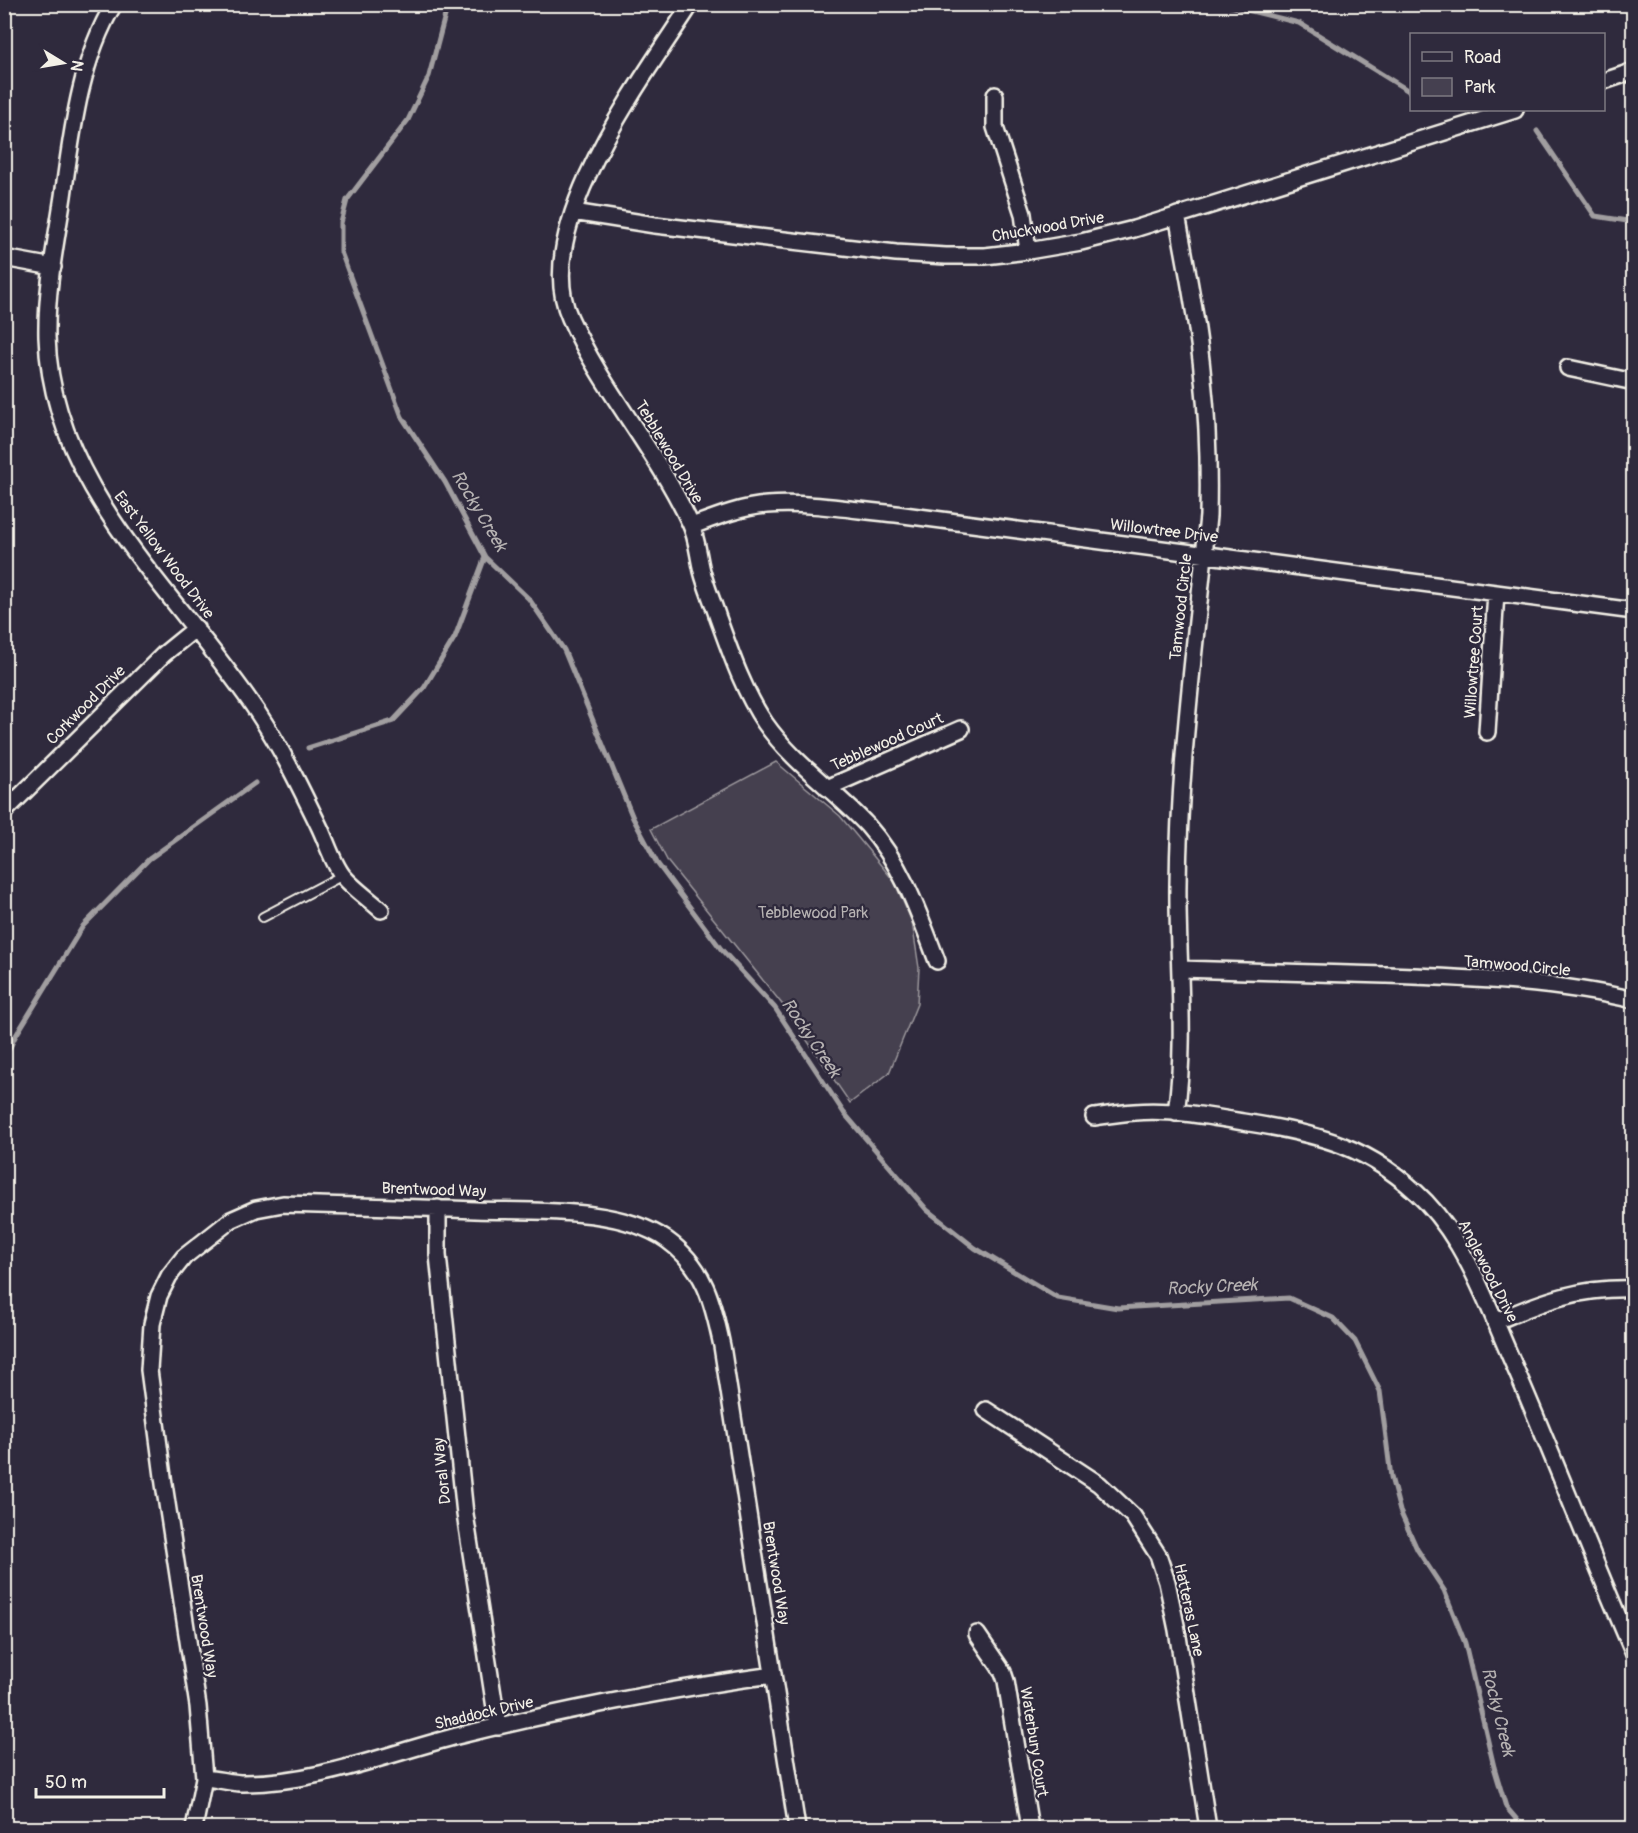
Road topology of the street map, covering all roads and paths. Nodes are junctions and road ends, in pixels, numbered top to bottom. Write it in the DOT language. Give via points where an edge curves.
graph roads {
  1 [pos="114,4"];
  2 [pos="691,4"];
  3 [pos="1634,71"];
  4 [pos="1605,81"];
  5 [pos="994,95"];
  6 [pos="1512,111"];
  7 [pos="573,212"];
  8 [pos="1178,215"];
  9 [pos="1028,251"];
  10 [pos="4,258"];
  11 [pos="53,267"];
  12 [pos="1568,368"];
  13 [pos="1634,382"];
  14 [pos="692,526"];
  15 [pos="1204,555"];
  16 [pos="1496,593"];
  17 [pos="1634,611"];
  18 [pos="196,628"];
  19 [pos="961,729"];
  20 [pos="1487,732"];
  21 [pos="827,788"];
  22 [pos="4,812"];
  23 [pos="343,875"];
  24 [pos="381,910"];
  25 [pos="263,917"];
  26 [pos="937,961"];
  27 [pos="1180,969"];
  28 [pos="1634,1000"];
  29 [pos="1176,1113"];
  30 [pos="1094,1117"];
  31 [pos="438,1208"];
  32 [pos="1634,1289"];
  33 [pos="1495,1322"];
  34 [pos="986,1410"];
  35 [pos="977,1634"];
  36 [pos="1630,1635"];
  37 [pos="1634,1653"];
  38 [pos="773,1675"];
  39 [pos="498,1727"];
  40 [pos="204,1778"];
  41 [pos="194,1828"];
  42 [pos="797,1828"];
  43 [pos="1030,1828"];
  44 [pos="1208,1828"];
  1 -- 11 [label="street, East Yellow Wood Drive" via="85,77"];
  2 -- 7 [label="street, Tebblewood Drive" via="602,144"];
  3 -- 4 [label="street"];
  5 -- 9 [label="street" via="995,127 1023,214"];
  6 -- 8 [label="street, Chuckwood Drive"];
  7 -- 9 [label="street, Chuckwood Drive" via="896,253 985,256"];
  7 -- 14 [label="street, Tebblewood Drive" via="561,279 569,318"];
  8 -- 9 [label="street, Chuckwood Drive" via="1081,242"];
  8 -- 15 [label="street, Tamwood Circle" via="1203,380 1209,485"];
  10 -- 11 [label="street"];
  11 -- 18 [label="street, East Yellow Wood Drive" via="47,341 52,390 63,427 101,504"];
  12 -- 13 [label="street"];
  14 -- 15 [label="street, Willowtree Drive" via="729,512 794,504"];
  14 -- 21 [label="street, Tebblewood Drive" via="702,573 750,699 782,746"];
  15 -- 16 [label="street, Willowtree Drive"];
  15 -- 27 [label="street, Tamwood Circle" via="1181,780"];
  16 -- 17 [label="street, Willowtree Drive"];
  16 -- 20 [label="street, Willowtree Court"];
  18 -- 22 [label="street, Corkwood Drive" via="164,654"];
  18 -- 23 [label="street, East Yellow Wood Drive" via="275,740"];
  19 -- 21 [label="street, Tebblewood Court"];
  21 -- 26 [label="street, Tebblewood Drive" via="866,824 891,857 914,900"];
  23 -- 24 [label="street, East Yellow Wood Drive"];
  23 -- 25 [label="lane"];
  27 -- 28 [label="street, Tamwood Circle" via="1477,979 1576,989"];
  27 -- 29 [label="street, Tamwood Circle" via="1181,1078"];
  29 -- 30 [label="street, Anglewood Drive"];
  29 -- 33 [label="street, Anglewood Drive" via="1320,1136 1381,1164 1425,1201 1445,1226"];
  31 -- 38 [label="street, Brentwood Way" via="623,1220 666,1239 691,1263 713,1303 722,1346"];
  31 -- 39 [label="street, Doral Way" via="438,1255 464,1503"];
  31 -- 40 [label="street, Brentwood Way" via="283,1204 256,1209 231,1220 184,1257 159,1296 152,1324 149,1370 198,1706"];
  32 -- 33 [label="street" via="1559,1297"];
  33 -- 36 [label="street, Anglewood Drive"];
  34 -- 44 [label="street, Hatteras Lane" via="1099,1484 1133,1516 1158,1555 1177,1630"];
  35 -- 43 [label="street, Waterbury Court" via="1006,1681"];
  36 -- 37 [label="street, Anglewood Drive"];
  38 -- 39 [label="street, Shaddock Drive"];
  38 -- 42 [label="street, Brentwood Way"];
  39 -- 40 [label="street, Shaddock Drive" via="293,1779 237,1783"];
  40 -- 41 [label="street, Brentwood Way"];
}
